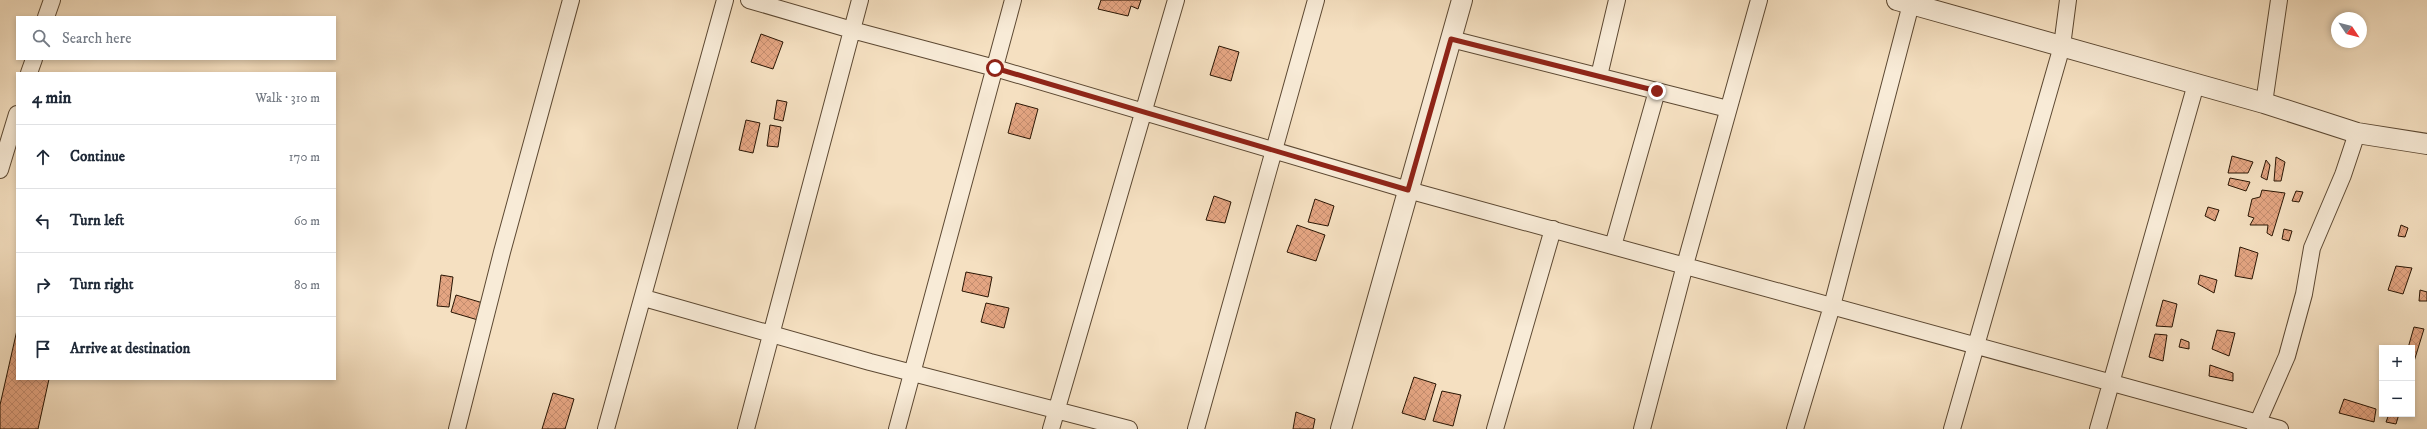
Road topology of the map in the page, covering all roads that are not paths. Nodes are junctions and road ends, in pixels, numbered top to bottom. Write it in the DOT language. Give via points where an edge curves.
graph roads {
  1 [pos="52,0"];
  2 [pos="572,0"];
  3 [pos="725,0"];
  4 [pos="749,0"];
  5 [pos="860,0"];
  6 [pos="1013,0"];
  7 [pos="1176,0"];
  8 [pos="1316,0"];
  9 [pos="1462,0"];
  10 [pos="1618,0"];
  11 [pos="1759,0"];
  12 [pos="2068,0"];
  13 [pos="2279,0"];
  14 [pos="1904,2"];
  15 [pos="1937,6"];
  16 [pos="46,16"];
  17 [pos="852,30"];
  18 [pos="1451,39"];
  19 [pos="2062,46"];
  20 [pos="34,60"];
  21 [pos="995,68"];
  22 [pos="29,72"];
  23 [pos="1599,76"];
  24 [pos="2196,84"];
  25 [pos="1657,91"];
  26 [pos="2264,103"];
  27 [pos="1728,109"];
  28 [pos="1144,112"];
  29 [pos="16,117"];
  30 [pos="2358,133"];
  31 [pos="2427,144"];
  32 [pos="1274,152"];
  33 [pos="0,170"];
  34 [pos="1408,190"];
  35 [pos="1552,229"];
  36 [pos="1613,246"];
  37 [pos="1685,265"];
  38 [pos="644,298"];
  39 [pos="1832,306"];
  40 [pos="771,334"];
  41 [pos="1975,345"];
  42 [pos="913,373"];
  43 [pos="2111,383"];
  44 [pos="1056,410"];
  45 [pos="2255,426"];
  46 [pos="457,429"];
  47 [pos="606,429"];
  48 [pos="746,429"];
  49 [pos="897,429"];
  50 [pos="1051,429"];
  51 [pos="1129,429"];
  52 [pos="1196,429"];
  53 [pos="1341,429"];
  54 [pos="1495,429"];
  55 [pos="1642,429"];
  56 [pos="1795,429"];
  57 [pos="1952,429"];
  58 [pos="2098,429"];
  59 [pos="2280,429"];
  1 -- 16 [label="street"];
  2 -- 46 [label="street" via="502,252"];
  3 -- 38 [label="street"];
  4 -- 17 [label="street"];
  5 -- 17 [label="street"];
  6 -- 21 [label="street"];
  7 -- 28 [label="street"];
  8 -- 32 [label="street"];
  9 -- 18 [label="street"];
  10 -- 23 [label="street"];
  11 -- 27 [label="street"];
  12 -- 19 [label="street"];
  13 -- 26 [label="street"];
  14 -- 15 [label="street"];
  14 -- 39 [label="street"];
  15 -- 19 [label="street"];
  17 -- 21 [label="street"];
  17 -- 40 [label="street"];
  18 -- 23 [label="street"];
  18 -- 34 [label="street"];
  19 -- 24 [label="street"];
  19 -- 41 [label="street"];
  20 -- 22 [label="street"];
  21 -- 28 [label="street"];
  21 -- 42 [label="street"];
  23 -- 25 [label="street"];
  24 -- 26 [label="street"];
  24 -- 43 [label="street"];
  25 -- 27 [label="street"];
  25 -- 36 [label="street"];
  26 -- 30 [label="street"];
  27 -- 37 [label="street"];
  28 -- 32 [label="street"];
  28 -- 44 [label="street"];
  29 -- 33 [label="street"];
  30 -- 31 [label="street"];
  30 -- 45 [label="street" via="2312,248 2304,294 2287,356"];
  32 -- 34 [label="street"];
  32 -- 52 [label="street"];
  34 -- 35 [label="street"];
  34 -- 53 [label="street"];
  35 -- 36 [label="street"];
  35 -- 54 [label="street"];
  36 -- 37 [label="street"];
  37 -- 39 [label="street"];
  37 -- 55 [label="street"];
  38 -- 40 [label="street"];
  38 -- 47 [label="street"];
  39 -- 41 [label="street"];
  39 -- 56 [label="street"];
  40 -- 42 [label="street"];
  40 -- 48 [label="street"];
  41 -- 43 [label="street"];
  41 -- 57 [label="street"];
  42 -- 44 [label="street"];
  42 -- 49 [label="street"];
  43 -- 45 [label="street"];
  43 -- 58 [label="street"];
  44 -- 50 [label="street"];
  44 -- 51 [label="street"];
  45 -- 59 [label="street"];
}
